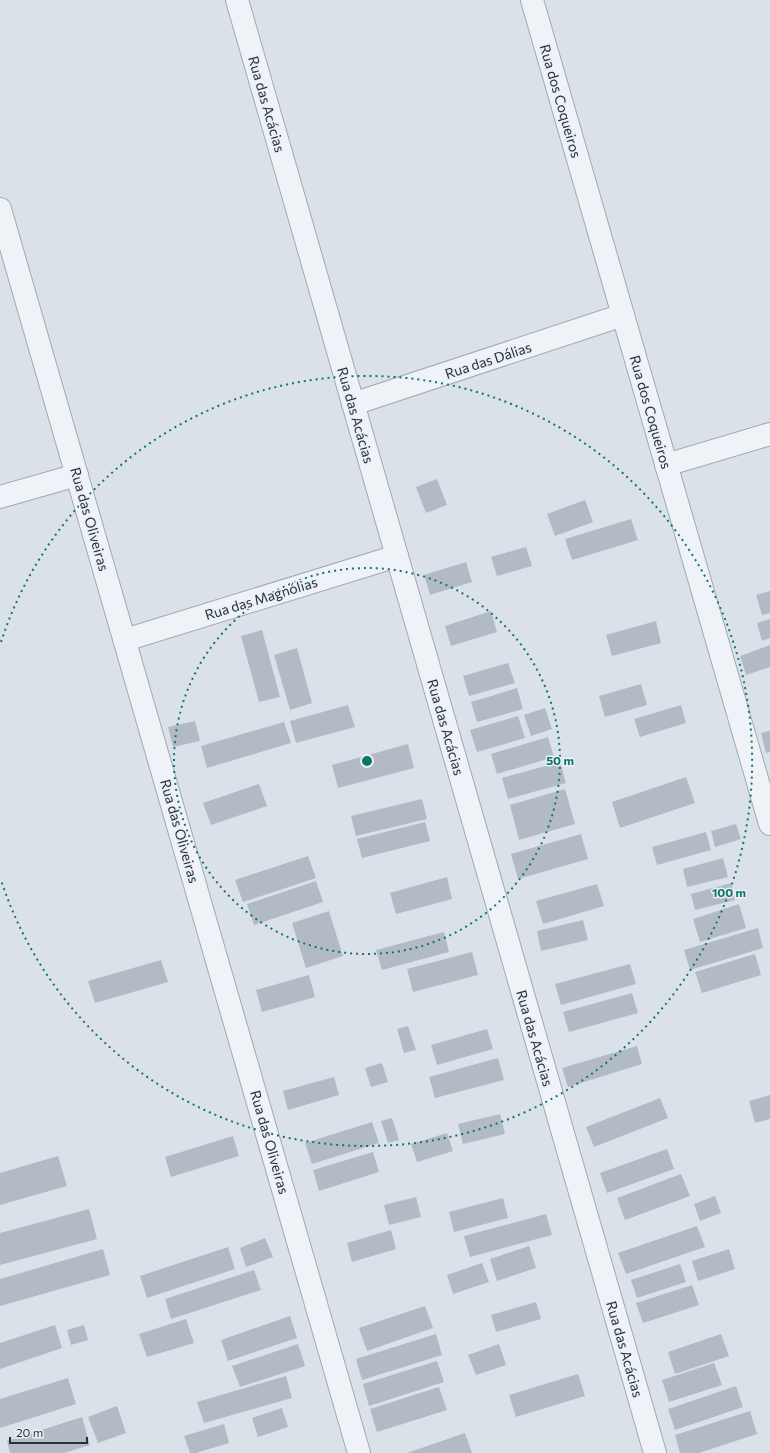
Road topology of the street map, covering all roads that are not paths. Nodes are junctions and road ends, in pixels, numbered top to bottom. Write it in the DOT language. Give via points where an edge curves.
graph roads {
  1 [pos="237,0"];
  2 [pos="532,0"];
  3 [pos="0,209"];
  4 [pos="623,315"];
  5 [pos="353,404"];
  6 [pos="770,434"];
  7 [pos="666,465"];
  8 [pos="77,475"];
  9 [pos="0,497"];
  10 [pos="397,556"];
  11 [pos="125,640"];
  12 [pos="770,824"];
  13 [pos="359,1453"];
  14 [pos="655,1453"];
  1 -- 5 [label="street, Rua das Acácias"];
  2 -- 4 [label="street, Rua dos Coqueiros"];
  3 -- 8 [label="street, Rua das Oliveiras"];
  4 -- 5 [label="street, Rua das Dálias"];
  4 -- 7 [label="street, Rua dos Coqueiros"];
  5 -- 10 [label="street, Rua das Acácias"];
  6 -- 7 [label="street"];
  7 -- 12 [label="street, Rua dos Coqueiros"];
  8 -- 9 [label="street"];
  8 -- 11 [label="street, Rua das Oliveiras"];
  10 -- 11 [label="street, Rua das Magnólias"];
  10 -- 14 [label="street, Rua das Acácias"];
  11 -- 13 [label="street, Rua das Oliveiras"];
}
